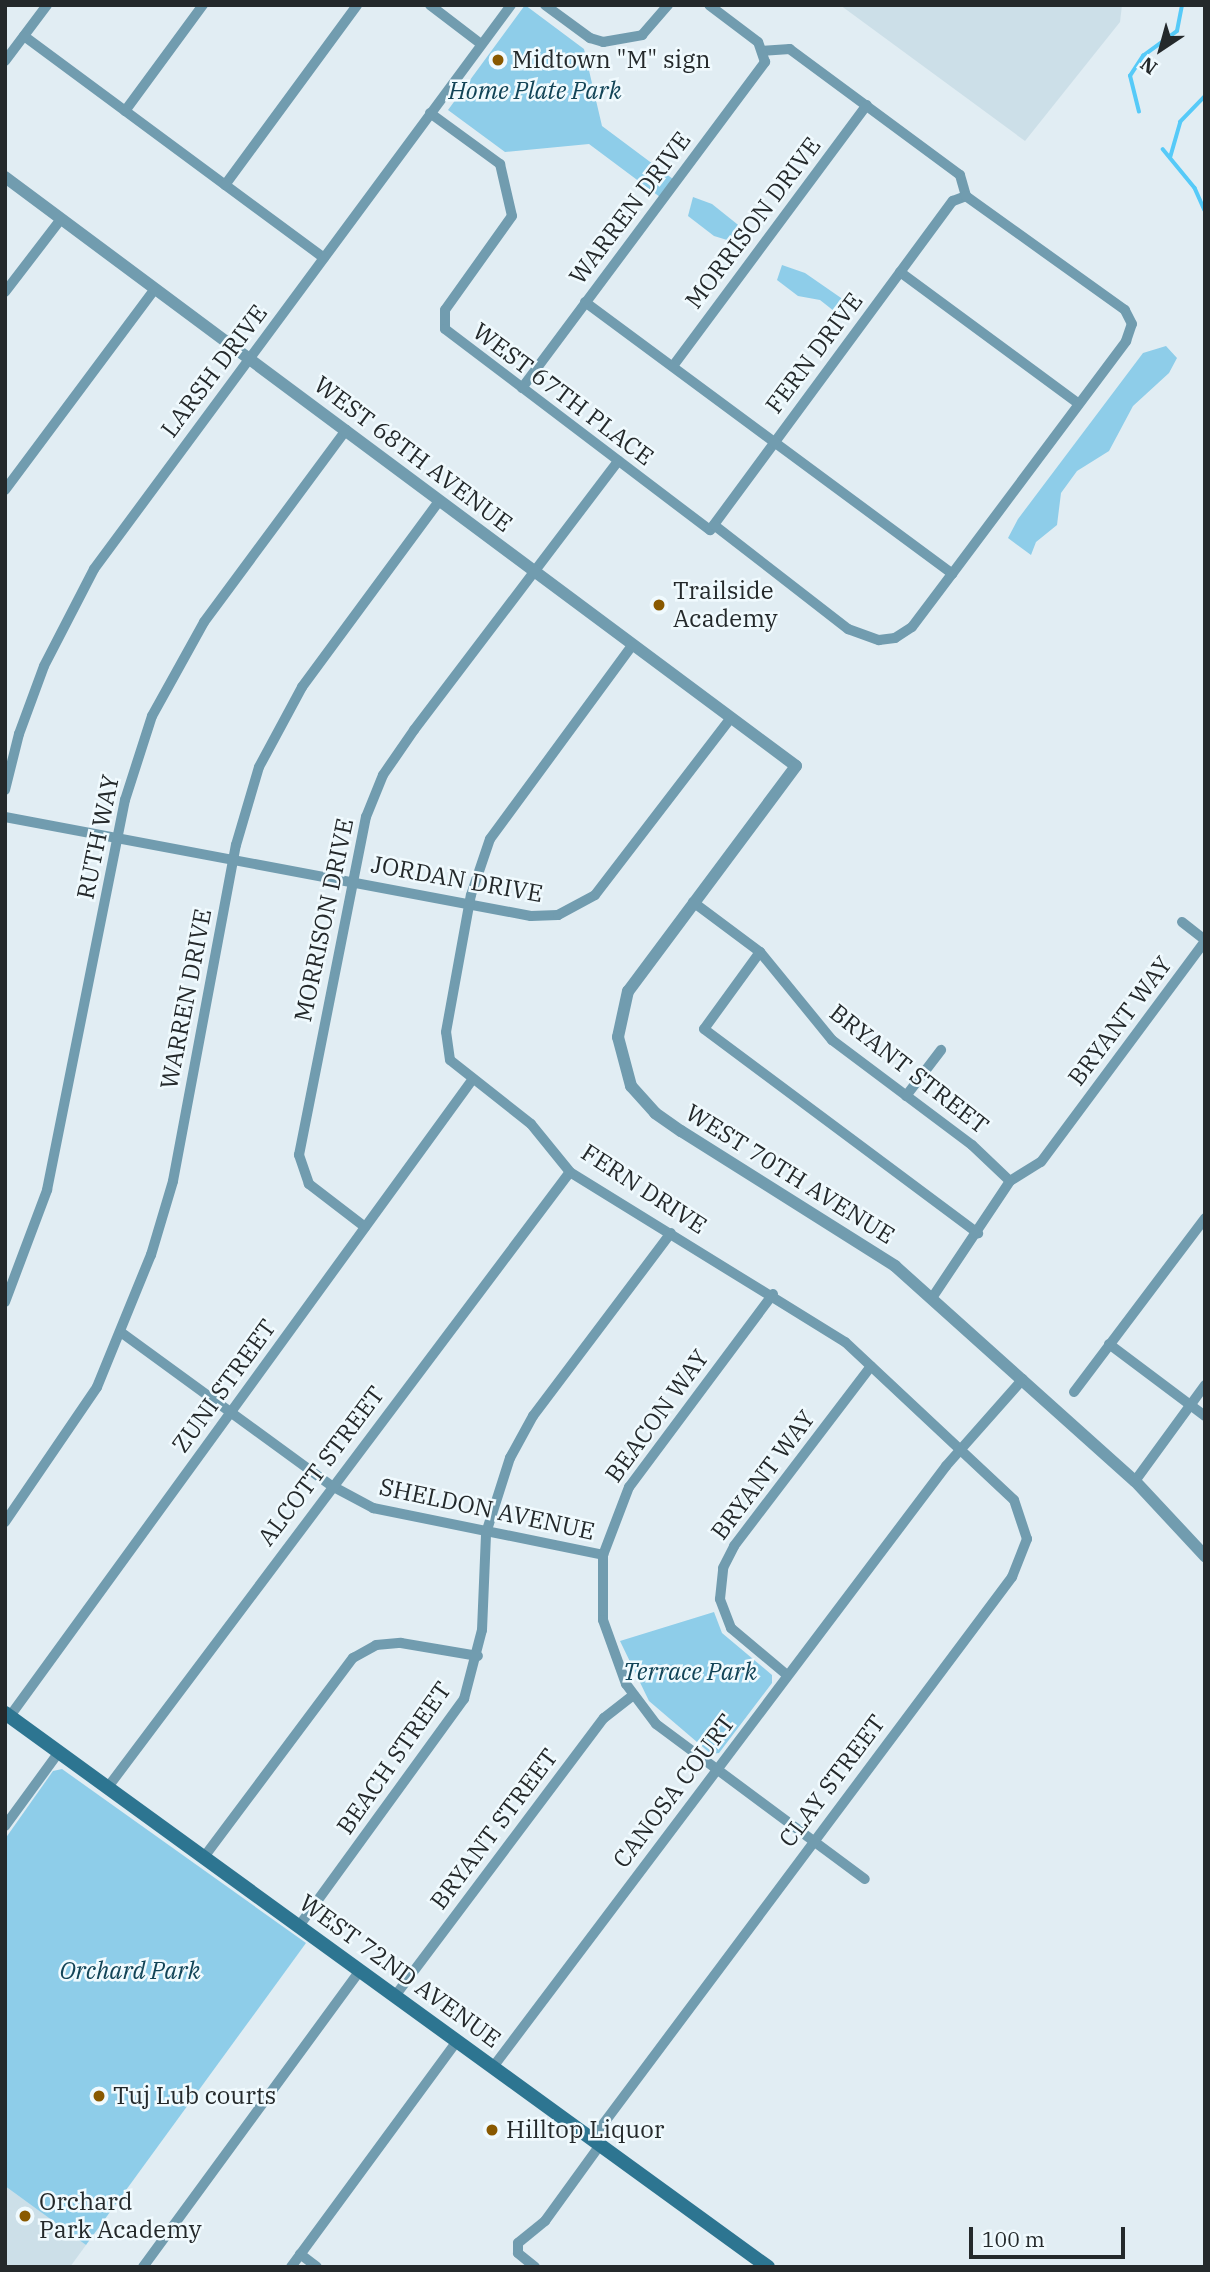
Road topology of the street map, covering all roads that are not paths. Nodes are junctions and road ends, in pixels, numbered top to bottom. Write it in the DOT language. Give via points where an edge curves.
graph roads {
  1 [pos="47,5"];
  2 [pos="203,5"];
  3 [pos="358,5"];
  4 [pos="430,5"];
  5 [pos="510,5"];
  6 [pos="545,5"];
  7 [pos="668,5"];
  8 [pos="709,5"];
  9 [pos="24,36"];
  10 [pos="481,44"];
  11 [pos="764,51"];
  12 [pos="5,61"];
  13 [pos="867,105"];
  14 [pos="125,111"];
  15 [pos="430,113"];
  16 [pos="5,177"];
  17 [pos="225,185"];
  18 [pos="966,195"];
  19 [pos="61,219"];
  20 [pos="324,258"];
  21 [pos="900,272"];
  22 [pos="155,289"];
  23 [pos="5,292"];
  24 [pos="585,302"];
  25 [pos="250,360"];
  26 [pos="673,366"];
  27 [pos="522,388"];
  28 [pos="1079,404"];
  29 [pos="346,430"];
  30 [pos="775,441"];
  31 [pos="618,461"];
  32 [pos="5,490"];
  33 [pos="440,500"];
  34 [pos="712,527"];
  35 [pos="537,572"];
  36 [pos="952,574"];
  37 [pos="632,646"];
  38 [pos="730,719"];
  39 [pos="796,766"];
  40 [pos="5,790"];
  41 [pos="5,817"];
  42 [pos="117,837"];
  43 [pos="233,860"];
  44 [pos="351,882"];
  45 [pos="693,902"];
  46 [pos="469,904"];
  47 [pos="1182,922"];
  48 [pos="1205,941"];
  49 [pos="760,952"];
  50 [pos="941,1050"];
  51 [pos="472,1080"];
  52 [pos="906,1096"];
  53 [pos="570,1172"];
  54 [pos="1010,1181"];
  55 [pos="1205,1218"];
  56 [pos="365,1227"];
  57 [pos="671,1233"];
  58 [pos="978,1233"];
  59 [pos="773,1294"];
  60 [pos="932,1298"];
  61 [pos="5,1302"];
  62 [pos="122,1333"];
  63 [pos="1110,1344"];
  64 [pos="871,1366"];
  65 [pos="1023,1380"];
  66 [pos="1205,1385"];
  67 [pos="1074,1392"];
  68 [pos="1191,1404"];
  69 [pos="232,1411"];
  70 [pos="1205,1416"];
  71 [pos="960,1450"];
  72 [pos="1135,1481"];
  73 [pos="332,1486"];
  74 [pos="5,1522"];
  75 [pos="486,1533"];
  76 [pos="603,1555"];
  77 [pos="1205,1556"];
  78 [pos="478,1656"];
  79 [pos="787,1675"];
  80 [pos="633,1695"];
  81 [pos="8,1715"];
  82 [pos="59,1752"];
  83 [pos="716,1769"];
  84 [pos="108,1787"];
  85 [pos="5,1826"];
  86 [pos="813,1841"];
  87 [pos="204,1857"];
  88 [pos="866,1879"];
  89 [pos="299,1926"];
  90 [pos="360,1970"];
  91 [pos="395,1996"];
  92 [pos="457,2041"];
  93 [pos="493,2067"];
  94 [pos="596,2142"];
  95 [pos="300,2254"];
  96 [pos="143,2267"];
  97 [pos="291,2267"];
  98 [pos="317,2267"];
  99 [pos="535,2267"];
  100 [pos="768,2267"];
  1 -- 9 [label="street"];
  2 -- 14 [label="street"];
  3 -- 17 [label="street"];
  4 -- 10 [label="street"];
  5 -- 10 [label="street, LARSH DRIVE"];
  6 -- 7 [label="street" via="590,38 603,42 642,36"];
  8 -- 11 [label="street"];
  9 -- 12 [label="street"];
  9 -- 14 [label="street"];
  10 -- 15 [label="street, LARSH DRIVE"];
  11 -- 13 [label="street" via="790,49"];
  11 -- 24 [label="street, WARREN DRIVE" via="765,62"];
  13 -- 18 [label="street" via="960,175"];
  13 -- 26 [label="street, MORRISON DRIVE"];
  14 -- 17 [label="street"];
  15 -- 20 [label="street, LARSH DRIVE"];
  15 -- 27 [label="street, WEST 67TH PLACE" via="500,164 512,216 445,310 445,329"];
  16 -- 19 [label="street, WEST 68TH AVENUE"];
  17 -- 20 [label="street"];
  18 -- 21 [label="street, FERN DRIVE" via="953,201"];
  18 -- 28 [label="street, WEST 67TH PLACE" via="1125,310 1132,324 1126,341"];
  19 -- 22 [label="street, WEST 68TH AVENUE"];
  19 -- 23 [label="street"];
  20 -- 25 [label="street, LARSH DRIVE"];
  21 -- 28 [label="street"];
  21 -- 30 [label="street, FERN DRIVE"];
  22 -- 25 [label="street, WEST 68TH AVENUE"];
  22 -- 32 [label="street"];
  24 -- 26 [label="street"];
  24 -- 27 [label="street, WARREN DRIVE"];
  25 -- 29 [label="street, WEST 68TH AVENUE"];
  25 -- 40 [label="street, LARSH DRIVE" via="114,541 75,601 30,702"];
  26 -- 30 [label="street"];
  27 -- 31 [label="street, WEST 67TH PLACE"];
  28 -- 36 [label="street, WEST 67TH PLACE"];
  29 -- 33 [label="street, WEST 68TH AVENUE"];
  29 -- 42 [label="street, RUTH WAY" via="176,667 142,743"];
  30 -- 34 [label="street, FERN DRIVE"];
  30 -- 36 [label="street"];
  31 -- 34 [label="street, WEST 67TH PLACE"];
  31 -- 35 [label="street, MORRISON DRIVE"];
  33 -- 35 [label="street, WEST 68TH AVENUE"];
  33 -- 43 [label="street, WARREN DRIVE" via="285,713 252,786"];
  34 -- 36 [label="street, WEST 67TH PLACE" via="848,629 879,640 895,638 912,627"];
  35 -- 37 [label="street, WEST 68TH AVENUE"];
  35 -- 44 [label="street, MORRISON DRIVE" via="387,769 366,817"];
  37 -- 38 [label="street, WEST 68TH AVENUE"];
  37 -- 46 [label="street, FERN DRIVE" via="498,825 481,861"];
  38 -- 39 [label="street, WEST 68TH AVENUE"];
  38 -- 46 [label="street, JORDAN DRIVE" via="601,888 580,907 545,916"];
  39 -- 45 [label="street, WEST 70TH AVENUE"];
  41 -- 42 [label="street, JORDAN DRIVE"];
  42 -- 43 [label="street, JORDAN DRIVE"];
  42 -- 61 [label="street, RUTH WAY" via="47,1190"];
  43 -- 44 [label="street, JORDAN DRIVE"];
  43 -- 62 [label="street, WARREN DRIVE" via="173,1181"];
  44 -- 46 [label="street, JORDAN DRIVE"];
  44 -- 56 [label="street, MORRISON DRIVE" via="299,1155 309,1184"];
  45 -- 49 [label="street, BRYANT STREET"];
  45 -- 60 [label="street, WEST 70TH AVENUE" via="624,1001 620,1055 631,1086 655,1114 851,1235"];
  46 -- 51 [label="street, FERN DRIVE" via="446,1044 450,1060"];
  47 -- 48 [label="street"];
  48 -- 54 [label="street, BRYANT WAY" via="1041,1162"];
  49 -- 52 [label="street, BRYANT STREET" via="824,1031"];
  49 -- 58 [label="street" via="704,1028"];
  50 -- 52 [label="street"];
  51 -- 53 [label="street, FERN DRIVE" via="531,1124"];
  51 -- 56 [label="street, ZUNI STREET"];
  52 -- 54 [label="street, BRYANT STREET" via="972,1145"];
  53 -- 57 [label="street, FERN DRIVE"];
  53 -- 73 [label="street, ALCOTT STREET"];
  54 -- 58 [label="street"];
  55 -- 63 [label="street"];
  56 -- 69 [label="street, ZUNI STREET"];
  57 -- 59 [label="street, FERN DRIVE"];
  57 -- 75 [label="street, BEACH STREET" via="533,1416 510,1458"];
  58 -- 60 [label="street"];
  59 -- 64 [label="street, FERN DRIVE" via="829,1329"];
  59 -- 76 [label="street, BEACON WAY" via="629,1487"];
  60 -- 65 [label="street, WEST 70TH AVENUE"];
  62 -- 69 [label="street, SHELDON AVENUE"];
  62 -- 74 [label="street, WARREN DRIVE" via="78,1420"];
  63 -- 67 [label="street"];
  63 -- 68 [label="street"];
  64 -- 71 [label="street, FERN DRIVE"];
  64 -- 79 [label="street, BRYANT WAY" via="734,1546 723,1569 720,1599 731,1628"];
  65 -- 71 [label="street, CANOSA COURT"];
  65 -- 72 [label="street, WEST 70TH AVENUE"];
  66 -- 68 [label="street"];
  68 -- 70 [label="street"];
  68 -- 72 [label="street"];
  69 -- 73 [label="street, SHELDON AVENUE"];
  69 -- 81 [label="street, ZUNI STREET"];
  71 -- 79 [label="street, CANOSA COURT"];
  71 -- 86 [label="street, CLAY STREET" via="1021,1510 1027,1535 1022,1560"];
  72 -- 77 [label="street, WEST 70TH AVENUE"];
  73 -- 75 [label="street, SHELDON AVENUE" via="383,1512"];
  73 -- 84 [label="street, ALCOTT STREET"];
  75 -- 76 [label="street, SHELDON AVENUE"];
  75 -- 78 [label="street, BEACH STREET"];
  76 -- 80 [label="street, BEACON WAY" via="603,1620"];
  78 -- 87 [label="street" via="401,1643 376,1646 353,1658"];
  78 -- 89 [label="street, BEACH STREET" via="464,1699 443,1733"];
  79 -- 83 [label="street, CANOSA COURT"];
  80 -- 83 [label="street, BEACON WAY" via="656,1724"];
  80 -- 91 [label="street, BRYANT STREET" via="604,1718"];
  81 -- 82 [label="main road, WEST 72ND AVENUE"];
  82 -- 84 [label="main road, WEST 72ND AVENUE"];
  82 -- 85 [label="street"];
  83 -- 86 [label="street, BEACON WAY"];
  83 -- 93 [label="street, CANOSA COURT"];
  84 -- 87 [label="main road, WEST 72ND AVENUE"];
  86 -- 88 [label="street, BEACON WAY"];
  86 -- 94 [label="street, CLAY STREET"];
  87 -- 89 [label="main road, WEST 72ND AVENUE"];
  89 -- 90 [label="main road, WEST 72ND AVENUE"];
  90 -- 91 [label="main road, WEST 72ND AVENUE"];
  90 -- 96 [label="street"];
  91 -- 92 [label="main road, WEST 72ND AVENUE"];
  92 -- 93 [label="main road, WEST 72ND AVENUE"];
  92 -- 95 [label="street"];
  93 -- 94 [label="main road, WEST 72ND AVENUE"];
  94 -- 99 [label="street, CLAY STREET" via="545,2221 518,2243 518,2253"];
  94 -- 100 [label="main road, WEST 72ND AVENUE"];
  95 -- 97 [label="street"];
  95 -- 98 [label="street"];
}
